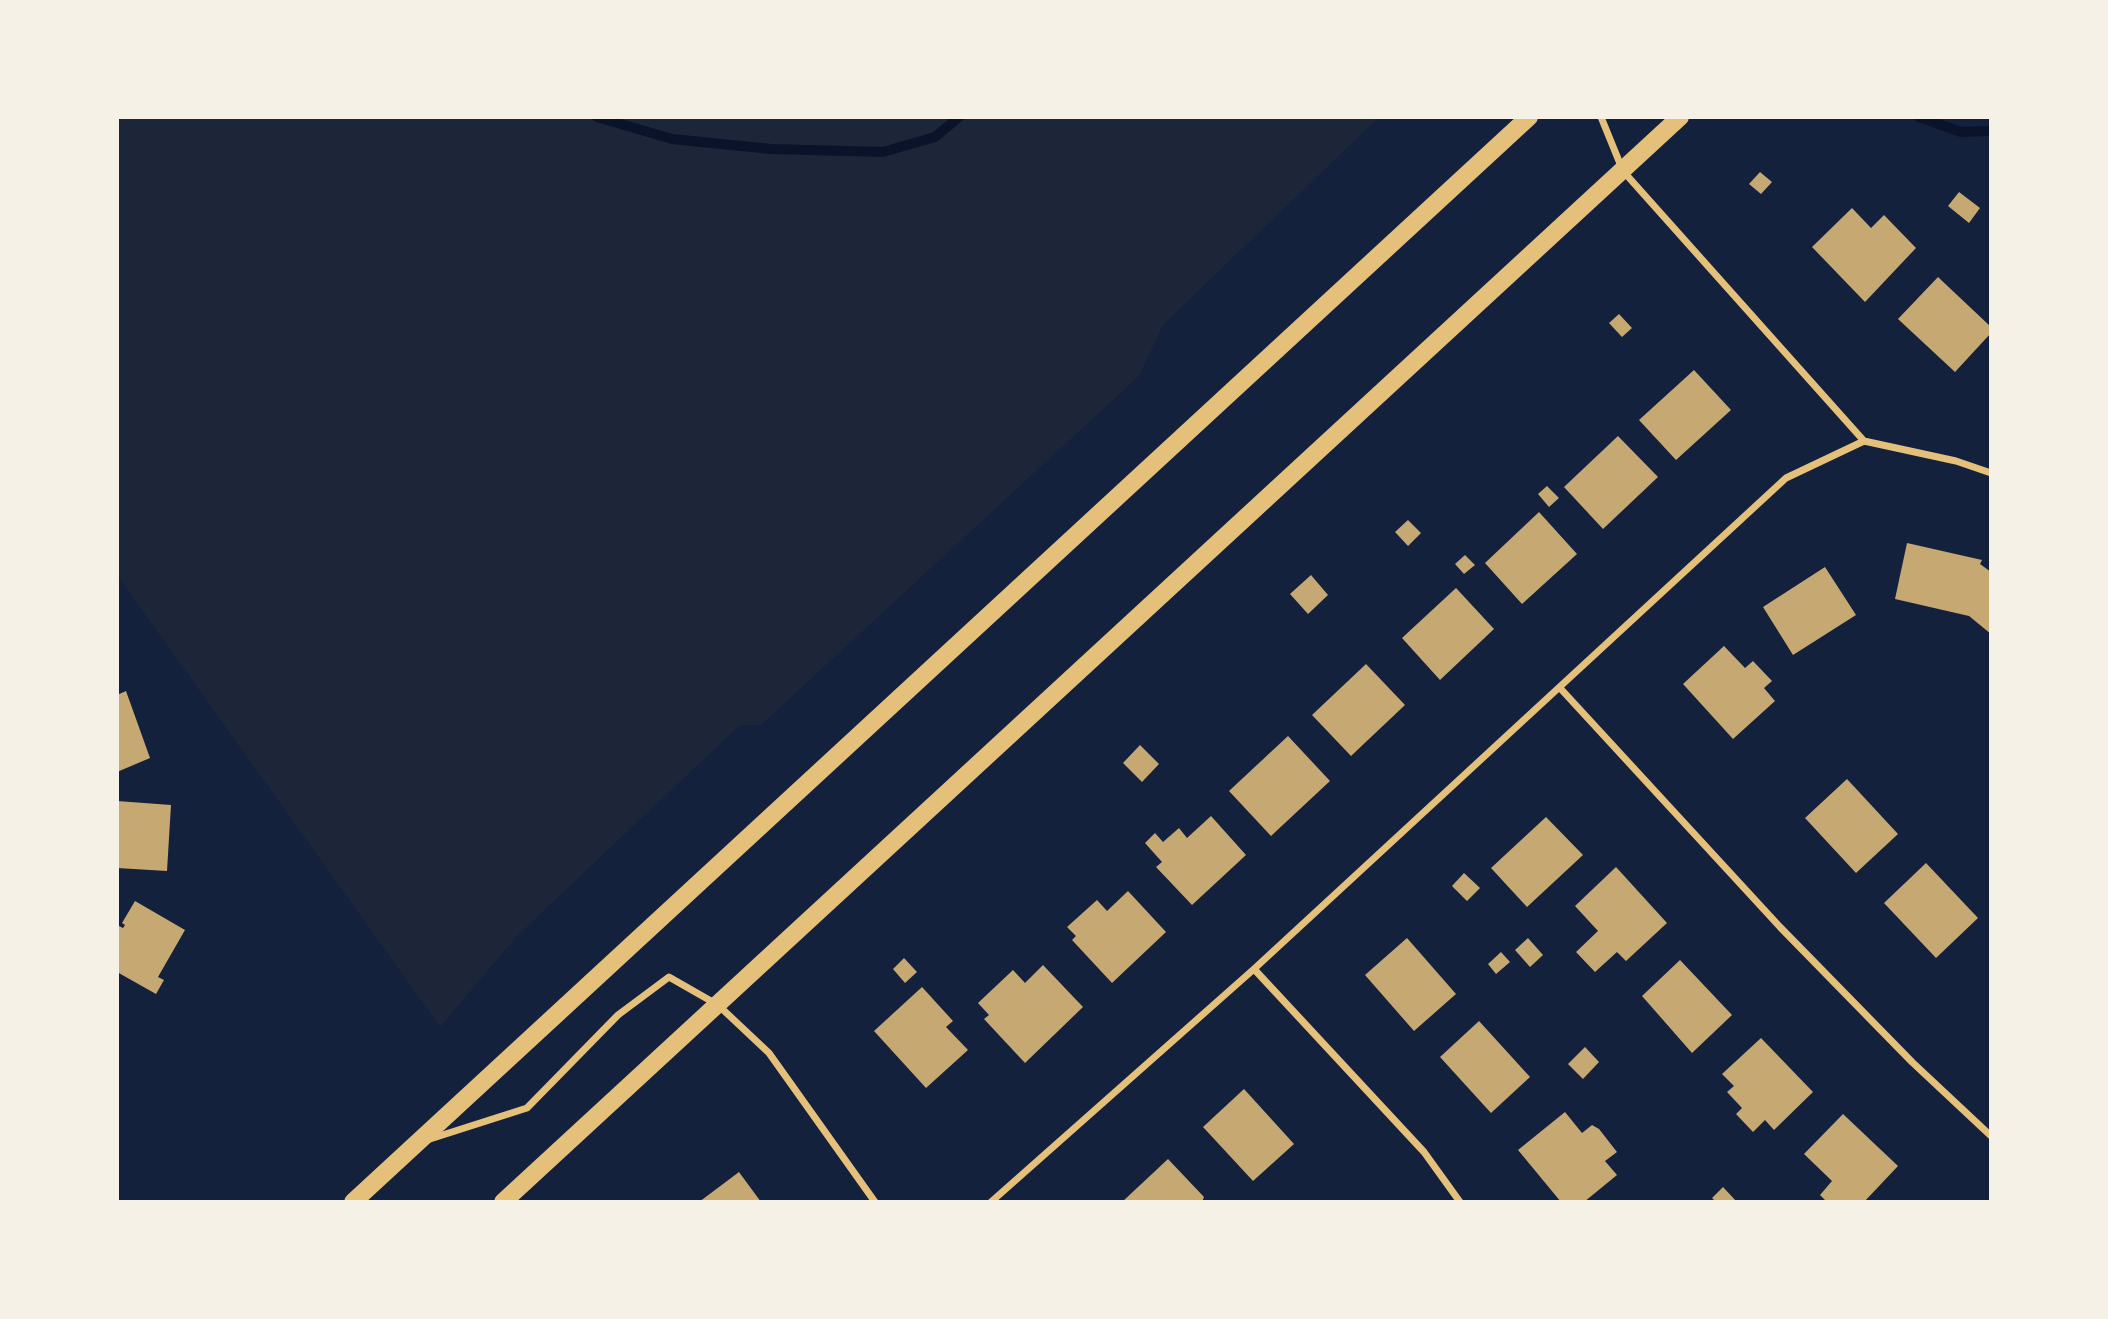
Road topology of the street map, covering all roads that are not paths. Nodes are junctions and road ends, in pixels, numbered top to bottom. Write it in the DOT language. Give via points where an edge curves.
graph roads {
  1 [pos="1529,117"];
  2 [pos="1601,117"];
  3 [pos="1680,117"];
  4 [pos="1623,171"];
  5 [pos="1864,442"];
  6 [pos="1991,473"];
  7 [pos="1560,688"];
  8 [pos="1254,969"];
  9 [pos="718,1005"];
  10 [pos="1991,1136"];
  11 [pos="420,1142"];
  12 [pos="354,1202"];
  13 [pos="503,1202"];
  14 [pos="875,1202"];
  15 [pos="991,1202"];
  16 [pos="1460,1202"];
  1 -- 11 [label="main road"];
  2 -- 4 [label="street"];
  3 -- 4 [label="main road"];
  4 -- 5 [label="street"];
  4 -- 9 [label="main road"];
  5 -- 6 [label="street"];
  5 -- 7 [label="street" via="1786,478"];
  7 -- 8 [label="street"];
  7 -- 10 [label="street" via="1780,927"];
  8 -- 15 [label="street"];
  8 -- 16 [label="street" via="1424,1152"];
  9 -- 11 [label="street" via="669,977 618,1014 527,1108"];
  9 -- 13 [label="main road"];
  9 -- 14 [label="street" via="769,1053"];
  11 -- 12 [label="main road"];
}
